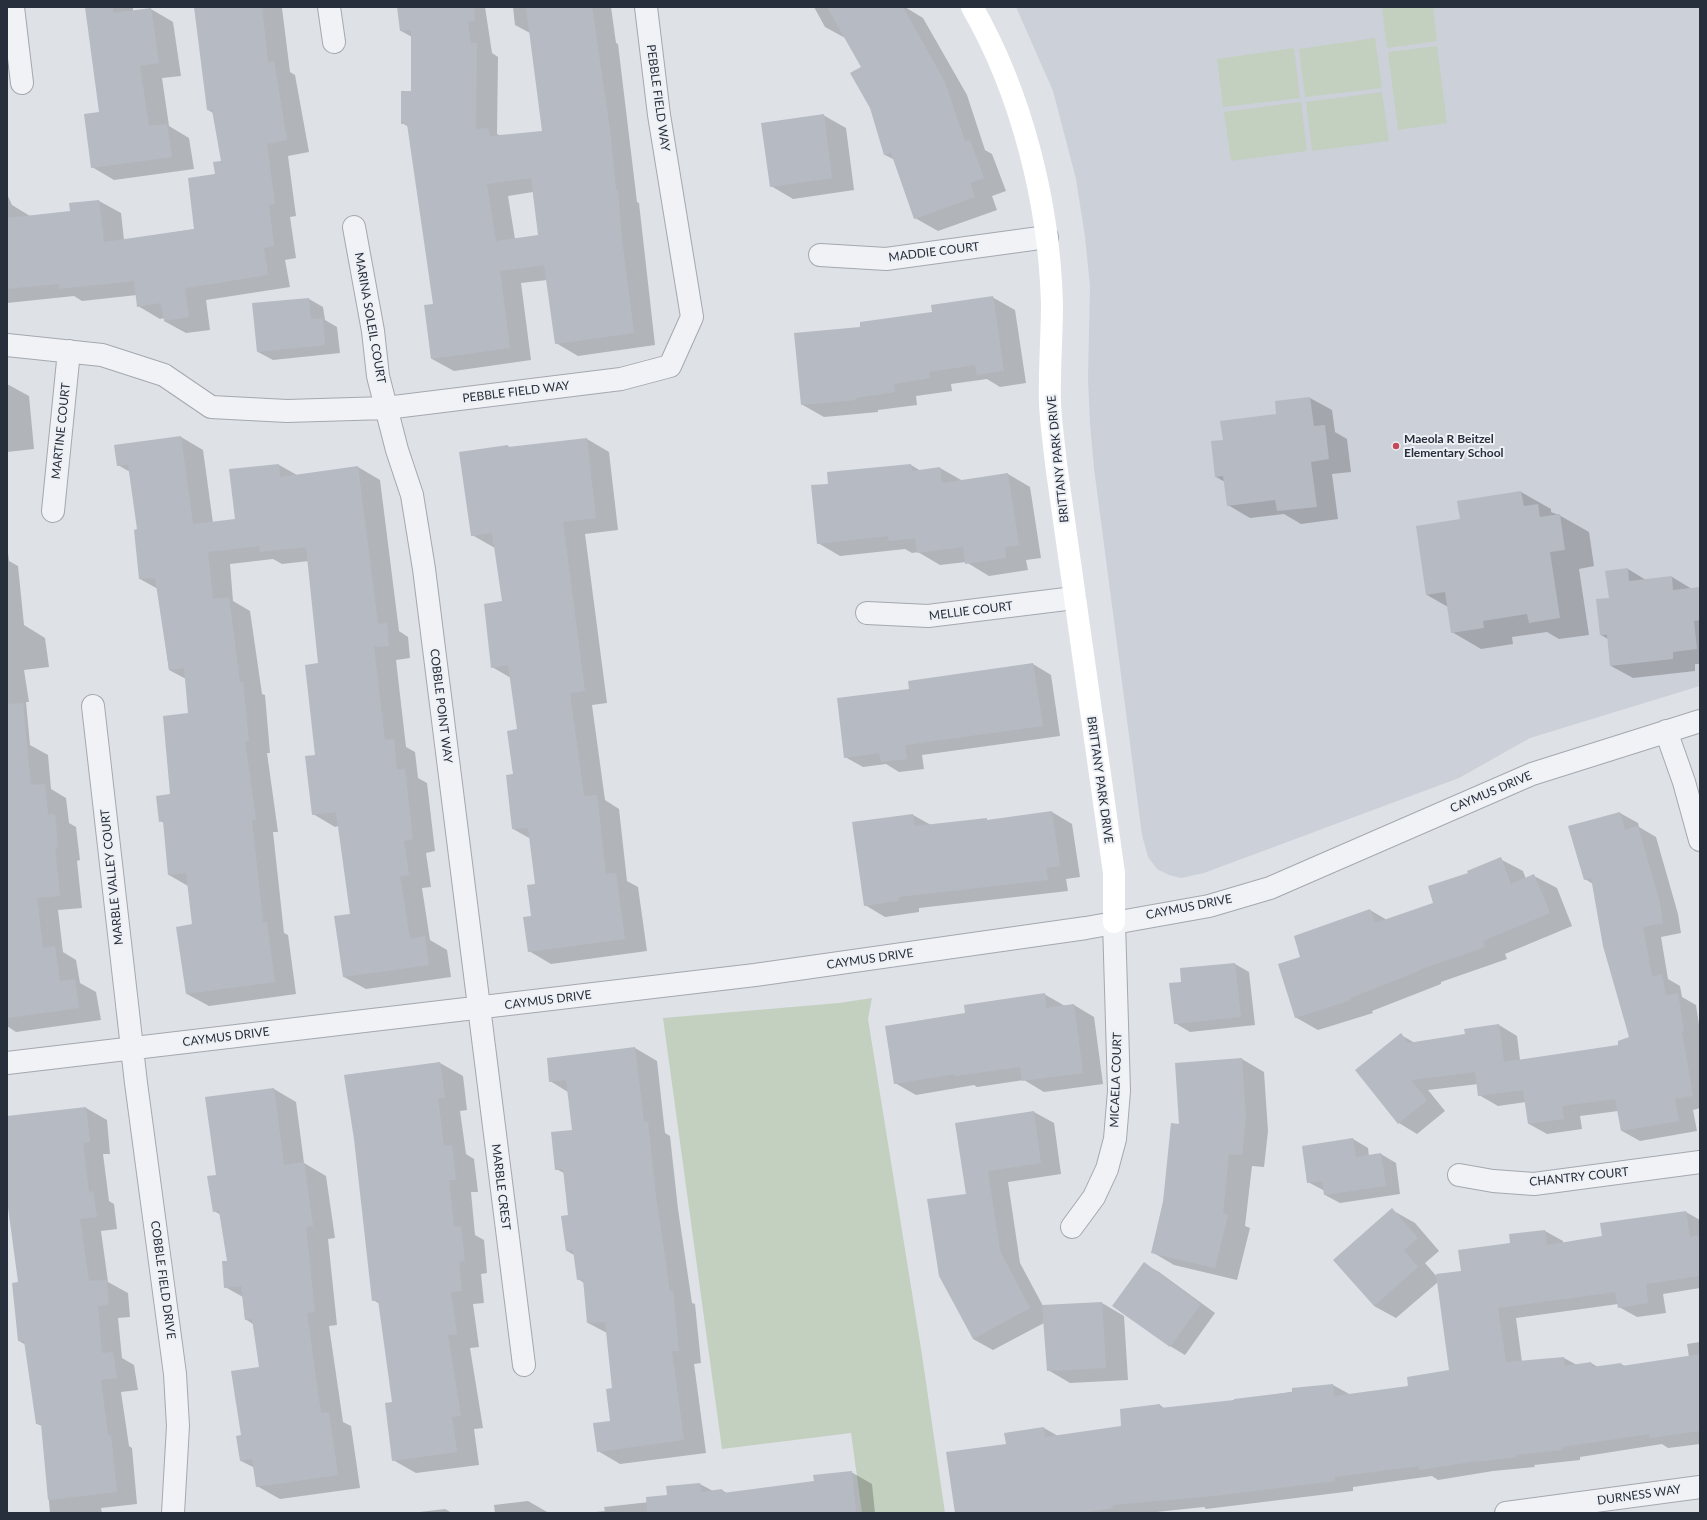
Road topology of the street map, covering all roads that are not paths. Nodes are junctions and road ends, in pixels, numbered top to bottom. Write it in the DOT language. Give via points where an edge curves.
graph roads {
  1 [pos="13,7"];
  2 [pos="329,7"];
  3 [pos="646,7"];
  4 [pos="972,7"];
  5 [pos="334,42"];
  6 [pos="22,83"];
  7 [pos="354,227"];
  8 [pos="1047,237"];
  9 [pos="820,255"];
  10 [pos="7,345"];
  11 [pos="69,351"];
  12 [pos="386,408"];
  13 [pos="53,511"];
  14 [pos="1074,598"];
  15 [pos="867,613"];
  16 [pos="92,706"];
  17 [pos="1700,721"];
  18 [pos="1666,732"];
  19 [pos="1700,840"];
  20 [pos="1114,922"];
  21 [pos="478,1008"];
  22 [pos="132,1049"];
  23 [pos="7,1063"];
  24 [pos="1700,1162"];
  25 [pos="1459,1175"];
  26 [pos="1072,1227"];
  27 [pos="524,1365"];
  28 [pos="1700,1487"];
  29 [pos="173,1513"];
  30 [pos="1506,1513"];
  1 -- 6 [label="street"];
  2 -- 5 [label="street"];
  3 -- 12 [label="street, PEBBLE FIELD WAY" via="659,115 692,317 670,366 622,379"];
  4 -- 8 [label="street, BRITTANY PARK DRIVE" via="1009,86 1030,150"];
  7 -- 12 [label="street, MARINA SOLEIL COURT" via="373,331 378,376"];
  8 -- 9 [label="street, MADDIE COURT" via="886,258"];
  8 -- 14 [label="street, BRITTANY PARK DRIVE" via="1052,303 1050,404"];
  10 -- 11 [label="street, PEBBLE FIELD WAY"];
  11 -- 12 [label="street, PEBBLE FIELD WAY" via="102,355 164,375 212,407 287,411"];
  11 -- 13 [label="street, MARTINE COURT"];
  12 -- 21 [label="street, COBBLE POINT WAY" via="412,495 424,569"];
  14 -- 15 [label="street, MELLIE COURT" via="928,616"];
  14 -- 20 [label="street, BRITTANY PARK DRIVE" via="1114,873"];
  16 -- 22 [label="street, MARBLE VALLEY COURT"];
  17 -- 18 [label="street, CAYMUS DRIVE"];
  18 -- 19 [label="street" via="1684,782"];
  18 -- 20 [label="street, CAYMUS DRIVE" via="1532,774 1270,888 1209,906"];
  20 -- 21 [label="street, CAYMUS DRIVE" via="755,975"];
  20 -- 26 [label="street, MICAELA COURT" via="1119,1091 1114,1139 1107,1169 1094,1197"];
  21 -- 22 [label="street, CAYMUS DRIVE"];
  21 -- 27 [label="street, MARBLE CREST"];
  22 -- 23 [label="street, CAYMUS DRIVE"];
  22 -- 29 [label="street, COBBLE FIELD DRIVE" via="175,1374 178,1426"];
  24 -- 25 [label="street, CHANTRY COURT" via="1534,1184"];
  28 -- 30 [label="street, DURNESS WAY"];
}
